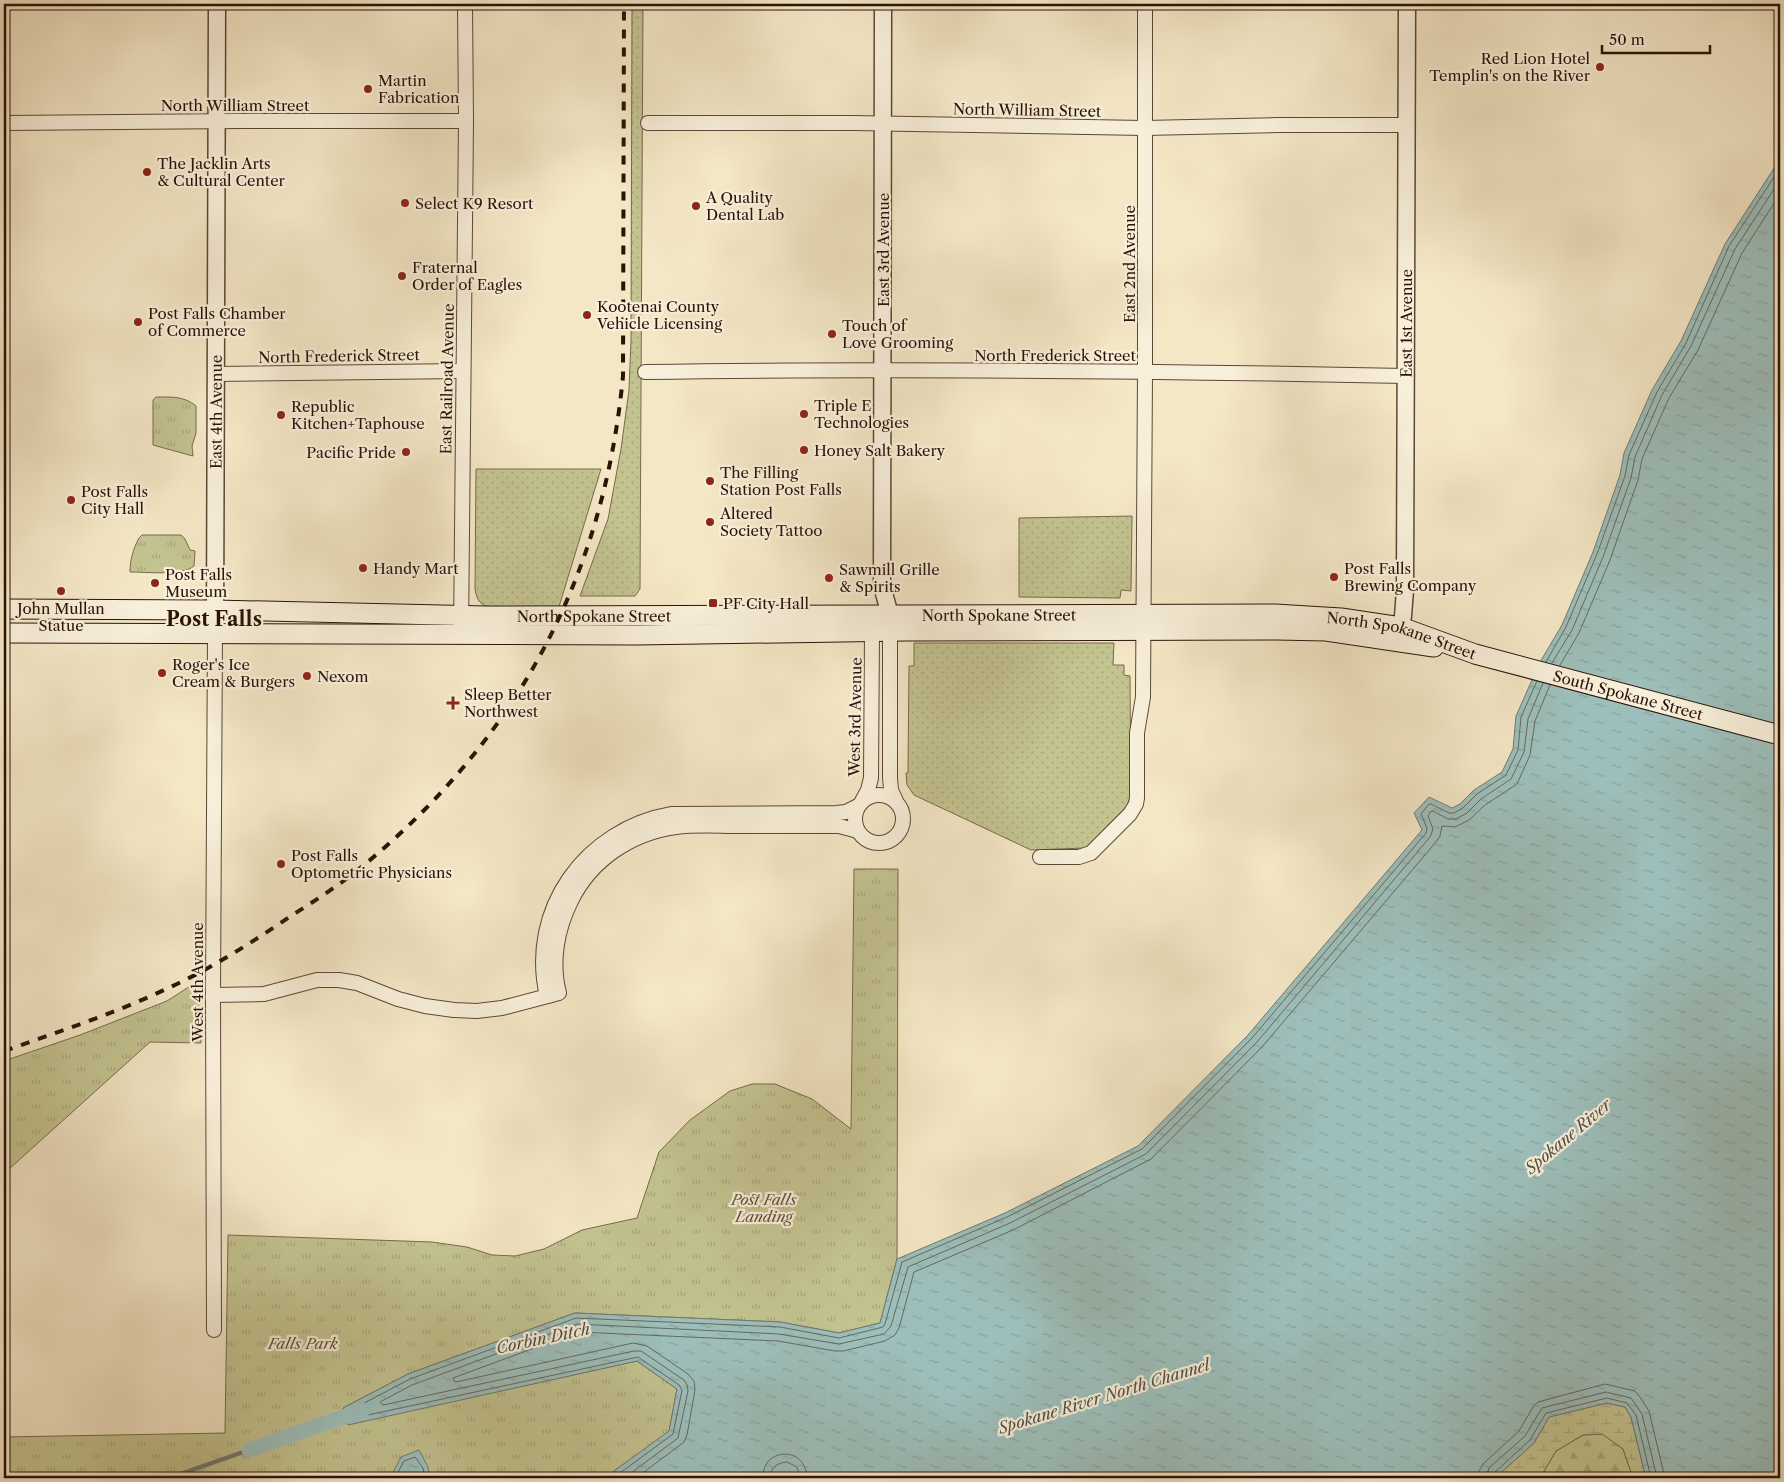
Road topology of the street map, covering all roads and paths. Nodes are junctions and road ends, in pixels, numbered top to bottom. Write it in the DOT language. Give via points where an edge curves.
graph roads {
  1 [pos="217,4"];
  2 [pos="465,4"];
  3 [pos="883,4"];
  4 [pos="1145,4"];
  5 [pos="1407,4"];
  6 [pos="217,121"];
  7 [pos="466,121"];
  8 [pos="648,122"];
  9 [pos="4,124"];
  10 [pos="883,124"];
  11 [pos="1406,125"];
  12 [pos="1144,128"];
  13 [pos="463,371"];
  14 [pos="882,371"];
  15 [pos="645,372"];
  16 [pos="1145,372"];
  17 [pos="216,374"];
  18 [pos="1406,376"];
  19 [pos="4,608"];
  20 [pos="215,610"];
  21 [pos="461,615"];
  22 [pos="881,623"];
  23 [pos="1144,623"];
  24 [pos="4,633"];
  25 [pos="215,634"];
  26 [pos="1400,634"];
  27 [pos="461,635"];
  28 [pos="1475,654"];
  29 [pos="1780,735"];
  30 [pos="896,802"];
  31 [pos="860,804"];
  32 [pos="858,831"];
  33 [pos="1040,857"];
  34 [pos="213,995"];
  35 [pos="553,995"];
  36 [pos="214,1330"];
  1 -- 6 [label="street, East 4th Avenue"];
  2 -- 7 [label="street, East Railroad Avenue"];
  3 -- 10 [label="street, East 3rd Avenue"];
  4 -- 12 [label="street, East 2nd Avenue"];
  5 -- 11 [label="street, East 1st Avenue"];
  6 -- 7 [label="street, North William Street"];
  6 -- 9 [label="street, North William Street"];
  6 -- 17 [label="street, East 4th Avenue"];
  7 -- 13 [label="street, East Railroad Avenue"];
  8 -- 10 [label="street, North William Street"];
  10 -- 12 [label="street, North William Street"];
  10 -- 14 [label="street, East 3rd Avenue"];
  11 -- 12 [label="street, North William Street"];
  11 -- 18 [label="street, East 1st Avenue"];
  12 -- 16 [label="street, East 2nd Avenue"];
  13 -- 17 [label="street, North Frederick Street"];
  13 -- 21 [label="street, East Railroad Avenue"];
  14 -- 15 [label="street, North Frederick Street"];
  14 -- 16 [label="street, North Frederick Street"];
  14 -- 22 [label="street, East 3rd Avenue"];
  16 -- 18 [label="street, North Frederick Street"];
  16 -- 23 [label="street, East 2nd Avenue"];
  17 -- 20 [label="street, East 4th Avenue"];
  18 -- 26 [label="street, East 1st Avenue" via="1404,590"];
  19 -- 20 [label="main road, North Spokane Street"];
  20 -- 21 [label="main road, North Spokane Street"];
  20 -- 25 [label="street, East 4th Avenue"];
  21 -- 22 [label="main road, North Spokane Street"];
  21 -- 27 [label="street, East Railroad Avenue"];
  22 -- 23 [label="main road, North Spokane Street"];
  22 -- 27 [label="main road, North Spokane Street" via="637,635"];
  22 -- 30 [label="street" via="891,790"];
  22 -- 31 [label="street, West 3rd Avenue" via="870,784"];
  23 -- 26 [label="main road, North Spokane Street" via="1308,615 1341,618"];
  23 -- 33 [label="street, East 2nd Avenue" via="1136,804 1091,853 1079,857"];
  24 -- 25 [label="main road, North Spokane Street"];
  25 -- 27 [label="main road, North Spokane Street"];
  25 -- 34 [label="street, West 4th Avenue"];
  26 -- 28 [label="main road, North Spokane Street"];
  28 -- 29 [label="main road, South Spokane Street"];
  30 -- 31 [label="street" via="882,795 871,796"];
  30 -- 32 [label="street" via="902,811 903,823 894,838 881,844 874,843"];
  31 -- 32 [label="street" via="854,819"];
  31 -- 35 [label="street" via="836,813 672,814 614,835 581,863 556,903 543,952 543,970"];
  32 -- 35 [label="street" via="839,826 686,826 655,831 632,840 590,872 568,906 560,928"];
  34 -- 35 [label="street" via="264,994 317,980 329,980 357,983 425,1006 477,1011"];
  34 -- 36 [label="street, West 4th Avenue"];
}
